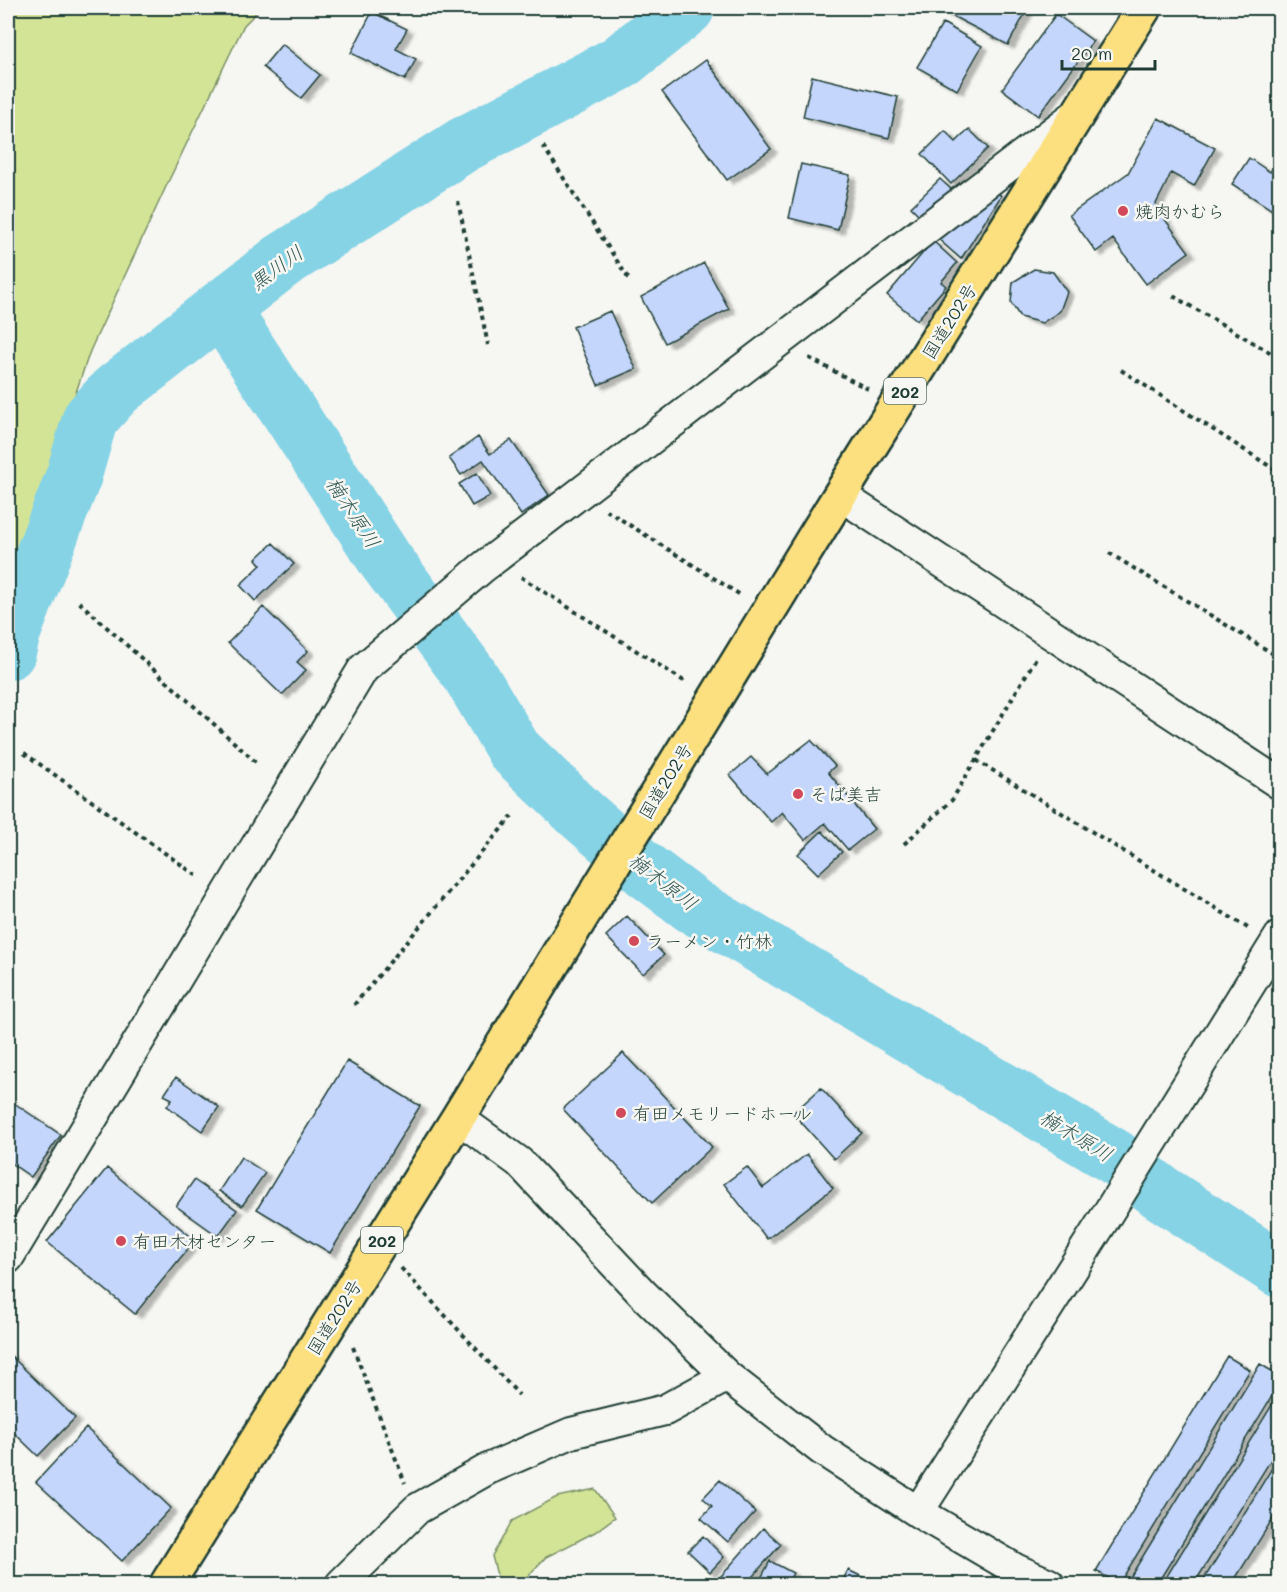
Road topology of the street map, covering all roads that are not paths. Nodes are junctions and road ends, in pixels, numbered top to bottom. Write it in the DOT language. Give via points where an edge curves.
graph roads {
  1 [pos="1144,8"];
  2 [pos="1079,112"];
  3 [pos="840,495"];
  4 [pos="1280,784"];
  5 [pos="1266,934"];
  6 [pos="458,1118"];
  7 [pos="8,1258"];
  8 [pos="726,1376"];
  9 [pos="918,1512"];
  10 [pos="167,1584"];
  11 [pos="341,1584"];
  12 [pos="1049,1584"];
  1 -- 2 [label="highway, 国道202号 / 202"];
  2 -- 3 [label="highway, 国道202号 / 202"];
  2 -- 7 [label="street" via="482,568 363,669"];
  3 -- 4 [label="street"];
  3 -- 6 [label="highway, 国道202号 / 202"];
  5 -- 9 [label="street" via="1165,1119"];
  6 -- 8 [label="street" via="519,1162"];
  6 -- 10 [label="highway, 国道202号 / 202"];
  8 -- 9 [label="street" via="822,1450"];
  8 -- 11 [label="street" via="665,1410 571,1432 488,1469 417,1509"];
  9 -- 12 [label="street" via="1015,1569"];
}
